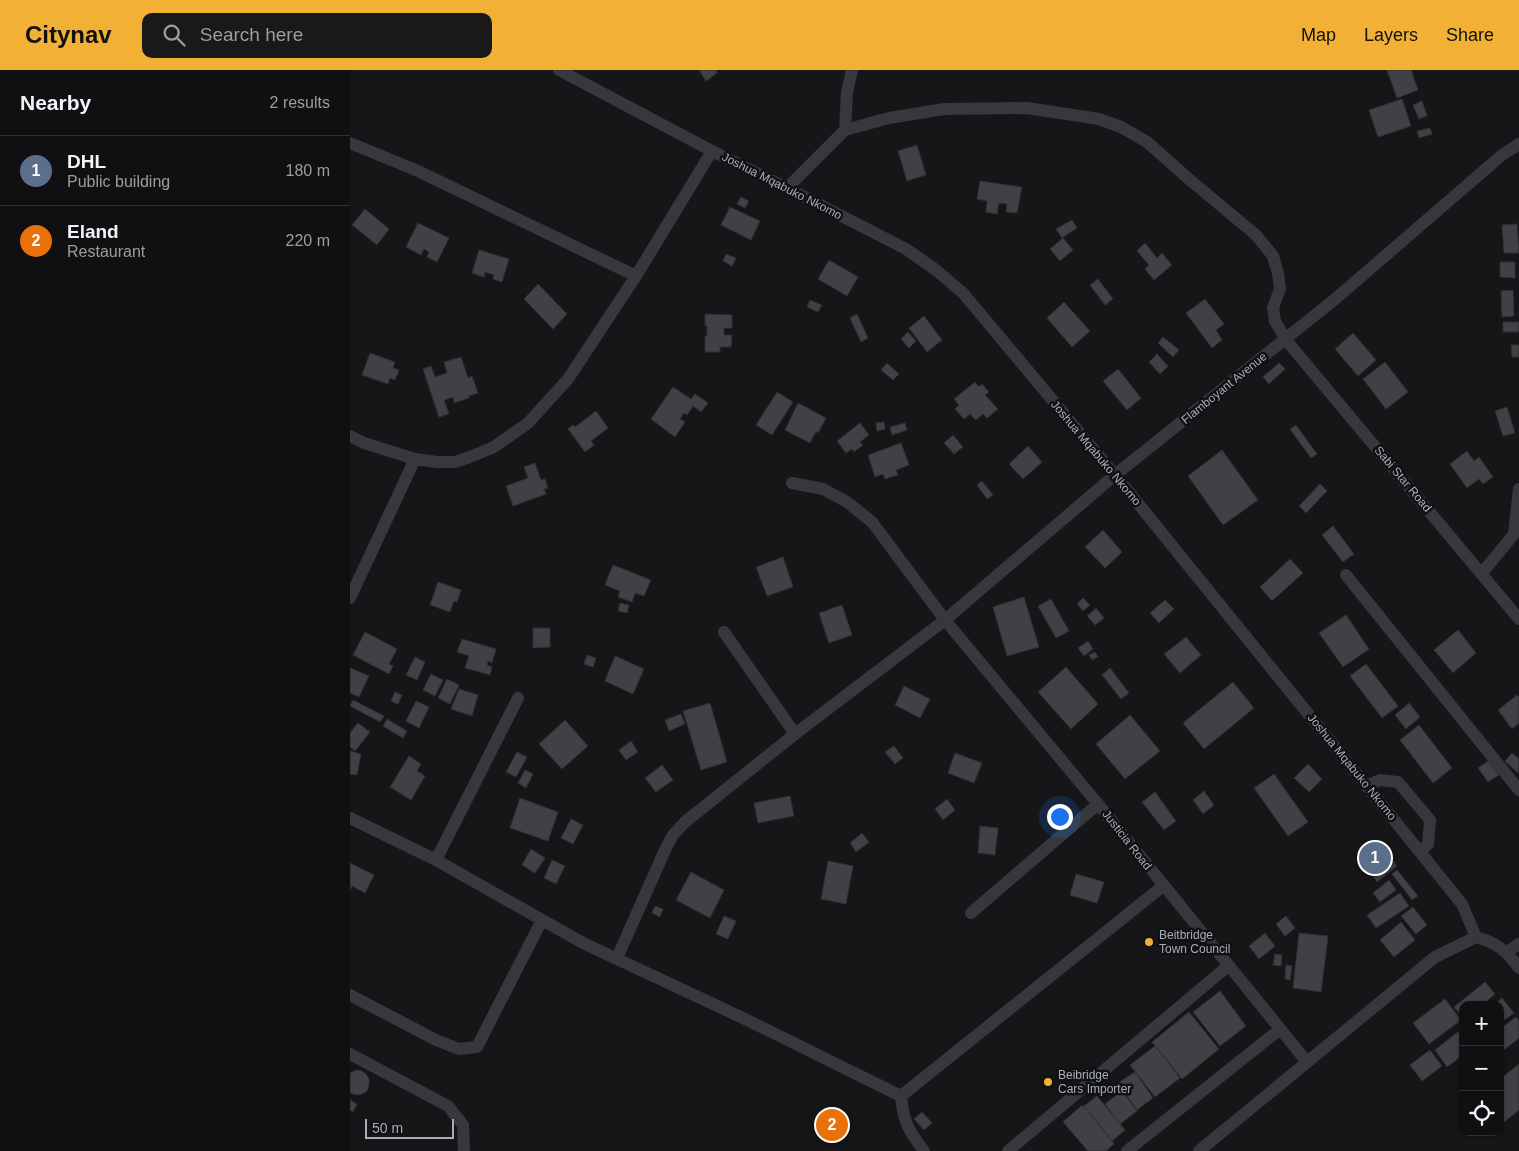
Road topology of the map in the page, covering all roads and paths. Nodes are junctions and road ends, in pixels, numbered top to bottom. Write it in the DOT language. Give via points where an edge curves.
graph roads {
  1 [pos="559,70"];
  2 [pos="852,70"];
  3 [pos="845,130"];
  4 [pos="350,143"];
  5 [pos="1519,144"];
  6 [pos="712,151"];
  7 [pos="787,188"];
  8 [pos="636,276"];
  9 [pos="1286,340"];
  10 [pos="350,436"];
  11 [pos="415,459"];
  12 [pos="1116,475"];
  13 [pos="792,483"];
  14 [pos="1519,489"];
  15 [pos="1482,573"];
  16 [pos="1346,575"];
  17 [pos="350,598"];
  18 [pos="1519,619"];
  19 [pos="945,620"];
  20 [pos="724,632"];
  21 [pos="518,698"];
  22 [pos="795,734"];
  23 [pos="1367,786"];
  24 [pos="1519,790"];
  25 [pos="1098,804"];
  26 [pos="350,818"];
  27 [pos="1420,852"];
  28 [pos="436,860"];
  29 [pos="1163,886"];
  30 [pos="971,913"];
  31 [pos="542,920"];
  32 [pos="1476,938"];
  33 [pos="1519,944"];
  34 [pos="1507,952"];
  35 [pos="617,958"];
  36 [pos="1228,966"];
  37 [pos="1519,968"];
  38 [pos="350,995"];
  39 [pos="1279,1030"];
  40 [pos="350,1054"];
  41 [pos="1306,1062"];
  42 [pos="901,1096"];
  43 [pos="464,1151"];
  44 [pos="924,1151"];
  45 [pos="1008,1151"];
  46 [pos="1127,1151"];
  47 [pos="1199,1151"];
  1 -- 6 [label="street, Joshua Mqabuko Nkomo"];
  2 -- 3 [label="street"];
  3 -- 7 [label="street"];
  3 -- 9 [label="street, Sabi Star Road" via="889,118 944,109 1027,108 1098,119 1121,127 1147,142 1256,234 1274,256 1280,289 1273,308 1275,321"];
  4 -- 8 [label="street" via="418,171"];
  5 -- 9 [label="street, Flamboyant Avenue" via="1502,154"];
  6 -- 7 [label="street, Joshua Mqabuko Nkomo"];
  6 -- 8 [label="street"];
  7 -- 12 [label="street, Joshua Mqabuko Nkomo" via="906,249 963,292"];
  8 -- 11 [label="street" via="568,379 528,423 494,447 455,462"];
  9 -- 12 [label="street, Flamboyant Avenue"];
  9 -- 15 [label="street, Sabi Star Road"];
  10 -- 11 [label="street"];
  11 -- 17 [label="street"];
  12 -- 19 [label="street, Flamboyant Avenue"];
  12 -- 23 [label="street, Joshua Mqabuko Nkomo"];
  13 -- 19 [label="street, Justicia Road" via="823,490 847,502 872,522"];
  14 -- 15 [label="street" via="1514,534"];
  15 -- 18 [label="street, Sabi Star Road"];
  16 -- 24 [label="street"];
  19 -- 22 [label="street, Flamboyant Avenue"];
  19 -- 25 [label="street, Justicia Road"];
  20 -- 22 [label="street"];
  21 -- 28 [label="street"];
  22 -- 35 [label="street, Flamboyant Avenue" via="672,836"];
  23 -- 27 [label="street, Joshua Mqabuko Nkomo"];
  23 -- 27 [label="street" via="1380,780 1398,782 1430,820 1428,844"];
  25 -- 29 [label="street, Justicia Road"];
  25 -- 30 [label="street"];
  26 -- 28 [label="street"];
  27 -- 32 [label="street, Joshua Mqabuko Nkomo" via="1462,904"];
  28 -- 31 [label="street"];
  29 -- 36 [label="street, Justicia Road"];
  29 -- 42 [label="street"];
  31 -- 35 [label="street"];
  31 -- 38 [label="street" via="477,1047 459,1049 444,1043"];
  32 -- 34 [label="street" via="1491,941"];
  32 -- 41 [label="street" via="1435,957"];
  33 -- 34 [label="street"];
  34 -- 37 [label="street"];
  35 -- 42 [label="street"];
  36 -- 39 [label="street, Justicia Road"];
  36 -- 45 [label="street"];
  39 -- 41 [label="street, Justicia Road"];
  39 -- 46 [label="street"];
  40 -- 43 [label="street" via="448,1106 463,1125"];
  41 -- 47 [label="street"];
  42 -- 44 [label="street" via="909,1130"];
}
